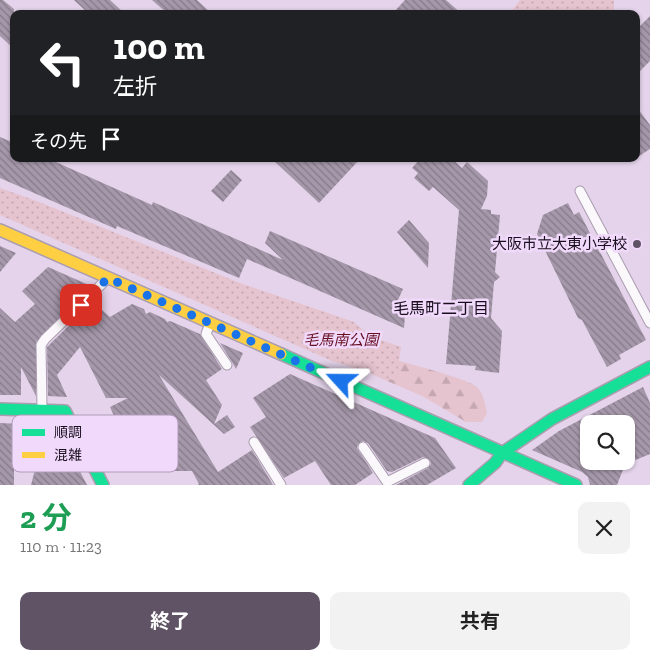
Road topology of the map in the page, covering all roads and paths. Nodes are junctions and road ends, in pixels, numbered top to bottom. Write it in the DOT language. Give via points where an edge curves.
graph roads {
  1 [pos="580,191"];
  2 [pos="0,230"];
  3 [pos="108,278"];
  4 [pos="650,323"];
  5 [pos="210,324"];
  6 [pos="227,364"];
  7 [pos="650,367"];
  8 [pos="0,409"];
  9 [pos="42,410"];
  10 [pos="67,415"];
  11 [pos="254,442"];
  12 [pos="363,447"];
  13 [pos="502,453"];
  14 [pos="425,462"];
  15 [pos="96,472"];
  16 [pos="390,483"];
  17 [pos="103,485"];
  18 [pos="281,485"];
  19 [pos="469,485"];
  20 [pos="576,485"];
  1 -- 4 [label="lane"];
  2 -- 3 [label="street"];
  3 -- 5 [label="street"];
  3 -- 9 [label="lane" via="41,345"];
  5 -- 6 [label="lane" via="206,334"];
  5 -- 13 [label="street"];
  7 -- 13 [label="street" via="552,419"];
  8 -- 9 [label="street"];
  9 -- 10 [label="street" via="65,411"];
  11 -- 18 [label="lane"];
  12 -- 16 [label="lane" via="386,482"];
  13 -- 19 [label="street"];
  13 -- 20 [label="street"];
  14 -- 16 [label="lane"];
  15 -- 17 [label="street"];
}
